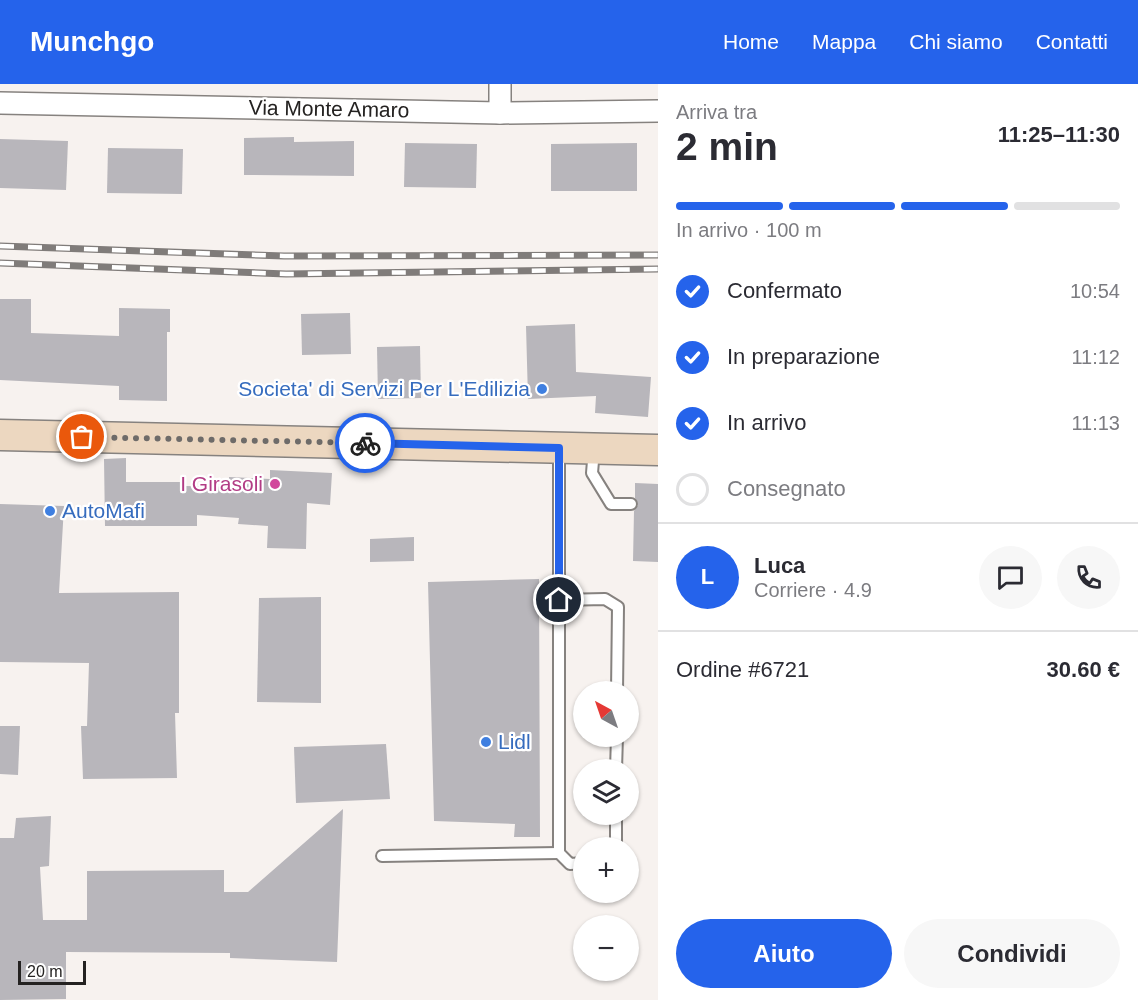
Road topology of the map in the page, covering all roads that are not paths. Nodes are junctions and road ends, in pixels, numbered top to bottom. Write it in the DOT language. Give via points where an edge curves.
graph roads {
  1 [pos="500,84"];
  2 [pos="0,103"];
  3 [pos="658,111"];
  4 [pos="500,113"];
  5 [pos="0,435"];
  6 [pos="559,448"];
  7 [pos="594,449"];
  8 [pos="658,450"];
  9 [pos="631,504"];
  10 [pos="559,600"];
  11 [pos="617,681"];
  12 [pos="559,854"];
  13 [pos="382,856"];
  14 [pos="573,864"];
  1 -- 4 [label="street"];
  2 -- 4 [label="street, Via Monte Amaro"];
  3 -- 4 [label="street, Via Monte Amaro"];
  5 -- 6 [label="main road"];
  6 -- 7 [label="main road"];
  6 -- 10 [label="lane"];
  7 -- 8 [label="main road"];
  7 -- 9 [label="lane" via="592,473 612,504"];
  10 -- 11 [label="lane" via="605,599 618,607"];
  10 -- 12 [label="lane"];
  12 -- 13 [label="lane"];
  12 -- 14 [label="lane"];
}
